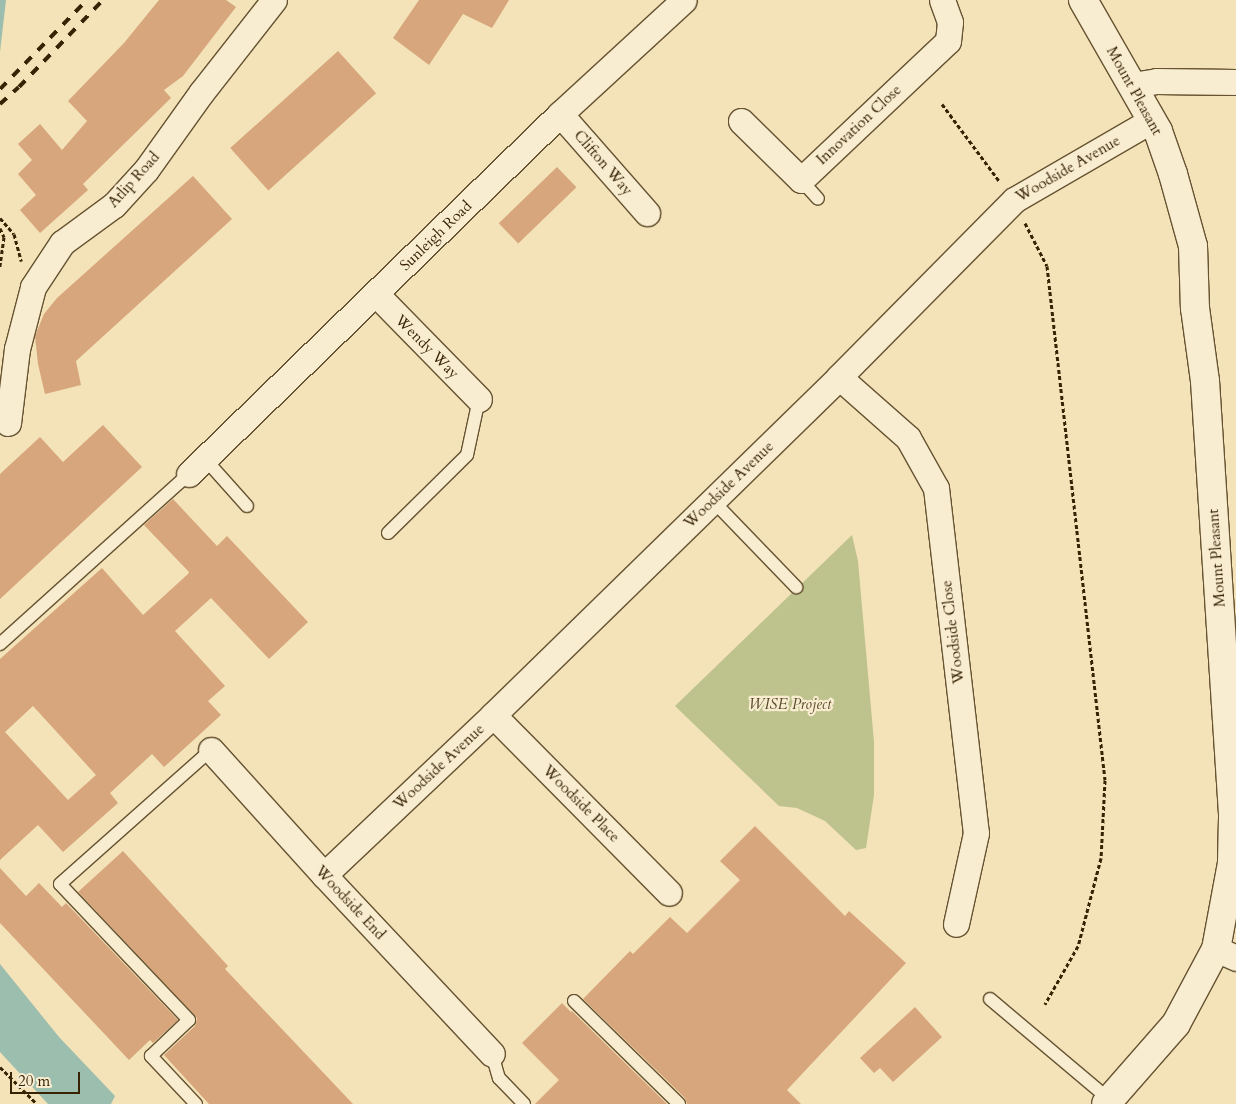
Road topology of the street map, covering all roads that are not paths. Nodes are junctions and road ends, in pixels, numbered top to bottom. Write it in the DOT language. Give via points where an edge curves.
graph roads {
  1 [pos="274,0"];
  2 [pos="684,0"];
  3 [pos="942,0"];
  4 [pos="1083,0"];
  5 [pos="1236,82"];
  6 [pos="1132,85"];
  7 [pos="560,114"];
  8 [pos="1152,120"];
  9 [pos="741,121"];
  10 [pos="801,180"];
  11 [pos="818,198"];
  12 [pos="647,213"];
  13 [pos="376,294"];
  14 [pos="839,377"];
  15 [pos="479,399"];
  16 [pos="8,423"];
  17 [pos="197,467"];
  18 [pos="712,501"];
  19 [pos="247,506"];
  20 [pos="388,533"];
  21 [pos="796,587"];
  22 [pos="0,644"];
  23 [pos="494,715"];
  24 [pos="211,750"];
  25 [pos="324,875"];
  26 [pos="669,893"];
  27 [pos="956,924"];
  28 [pos="1226,953"];
  29 [pos="990,999"];
  30 [pos="574,1001"];
  31 [pos="492,1054"];
  32 [pos="1108,1102"];
  33 [pos="196,1104"];
  34 [pos="524,1104"];
  35 [pos="680,1104"];
  1 -- 16 [label="street, Atlip Road" via="146,170 114,205 62,243 33,288 17,349"];
  2 -- 7 [label="street, Sunleigh Road"];
  3 -- 10 [label="street, Innovation Close" via="950,22 948,41"];
  4 -- 6 [label="street, Mount Pleasant"];
  5 -- 6 [label="street" via="1156,80"];
  6 -- 8 [label="street, Mount Pleasant"];
  7 -- 12 [label="street, Clifton Way"];
  7 -- 13 [label="street, Sunleigh Road"];
  8 -- 14 [label="street, Woodside Avenue" via="1014,200"];
  8 -- 28 [label="street, Mount Pleasant" via="1173,174 1193,246 1195,308 1206,391 1233,818"];
  9 -- 10 [label="street"];
  10 -- 11 [label="lane"];
  13 -- 15 [label="street, Wendy Way"];
  13 -- 17 [label="street, Sunleigh Road"];
  14 -- 18 [label="street, Woodside Avenue"];
  14 -- 27 [label="street, Woodside Close" via="908,438 936,488 976,833"];
  15 -- 20 [label="lane" via="467,455"];
  17 -- 19 [label="lane"];
  17 -- 22 [label="lane"];
  18 -- 21 [label="lane"];
  18 -- 23 [label="street, Woodside Avenue"];
  23 -- 25 [label="street, Woodside Avenue"];
  23 -- 26 [label="street, Woodside Place"];
  24 -- 25 [label="street, Woodside End"];
  24 -- 33 [label="lane" via="60,884 189,1020 151,1056"];
  25 -- 31 [label="street, Woodside End"];
  28 -- 32 [label="street, Mount Pleasant" via="1176,1024"];
  29 -- 32 [label="lane"];
  30 -- 35 [label="lane"];
  31 -- 34 [label="lane" via="499,1078"];
}
